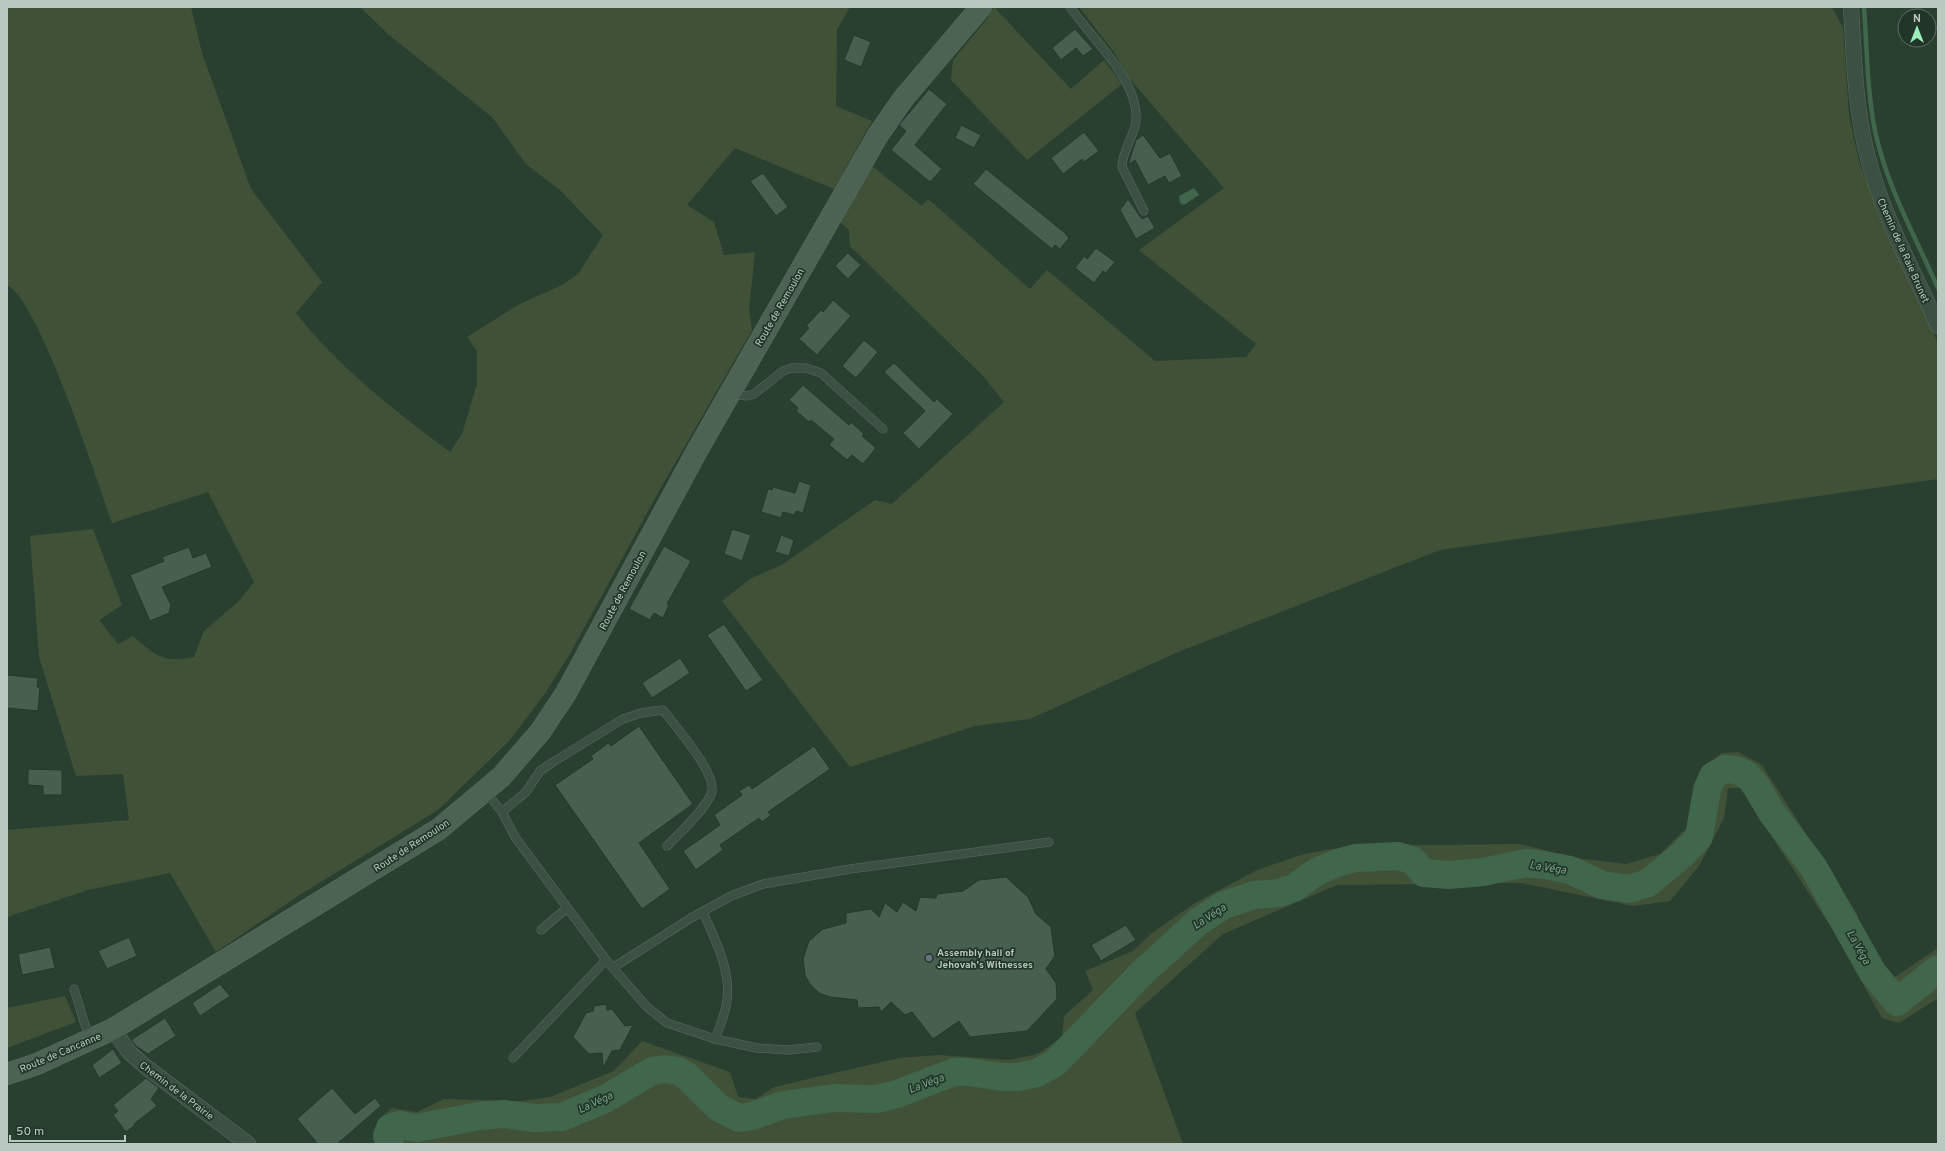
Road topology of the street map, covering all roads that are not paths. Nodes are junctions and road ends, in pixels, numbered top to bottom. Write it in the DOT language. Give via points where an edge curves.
graph roads {
  1 [pos="981,7"];
  2 [pos="1070,7"];
  3 [pos="1850,7"];
  4 [pos="1144,211"];
  5 [pos="1938,326"];
  6 [pos="729,394"];
  7 [pos="883,429"];
  8 [pos="486,792"];
  9 [pos="502,812"];
  10 [pos="1049,842"];
  11 [pos="667,846"];
  12 [pos="567,908"];
  13 [pos="703,912"];
  14 [pos="541,930"];
  15 [pos="606,960"];
  16 [pos="614,967"];
  17 [pos="74,990"];
  18 [pos="113,1029"];
  19 [pos="715,1039"];
  20 [pos="92,1040"];
  21 [pos="817,1047"];
  22 [pos="514,1058"];
  23 [pos="7,1074"];
  24 [pos="248,1144"];
  1 -- 6 [label="main road, Route de Remoulon" via="903,98 881,130"];
  2 -- 4 [label="lane" via="1124,76 1134,98 1136,123 1122,160 1122,167"];
  3 -- 5 [label="street, Chemin de la Raie Brunet" via="1856,99 1868,158 1888,217"];
  6 -- 7 [label="lane" via="754,394 783,371 806,368 821,373"];
  6 -- 8 [label="main road, Route de Remoulon" via="566,693 540,732"];
  8 -- 9 [label="lane"];
  8 -- 18 [label="main road, Route de Remoulon" via="438,829"];
  9 -- 11 [label="lane" via="526,792 540,771 553,762 623,719 663,710 696,752 710,779 712,791 698,814"];
  9 -- 12 [label="lane" via="515,838"];
  10 -- 13 [label="lane" via="787,879 763,884 731,896"];
  12 -- 14 [label="lane"];
  12 -- 15 [label="lane"];
  13 -- 16 [label="lane"];
  13 -- 19 [label="lane" via="724,962 727,985 725,1014"];
  15 -- 16 [label="lane"];
  15 -- 22 [label="lane"];
  16 -- 19 [label="lane" via="647,1007 667,1022"];
  17 -- 20 [label="lane"];
  18 -- 20 [label="main road, Route de Cancanne"];
  18 -- 24 [label="street, Chemin de la Prairie" via="129,1052 146,1067"];
  19 -- 21 [label="lane" via="774,1050"];
  20 -- 23 [label="main road, Route de Cancanne"];
}
